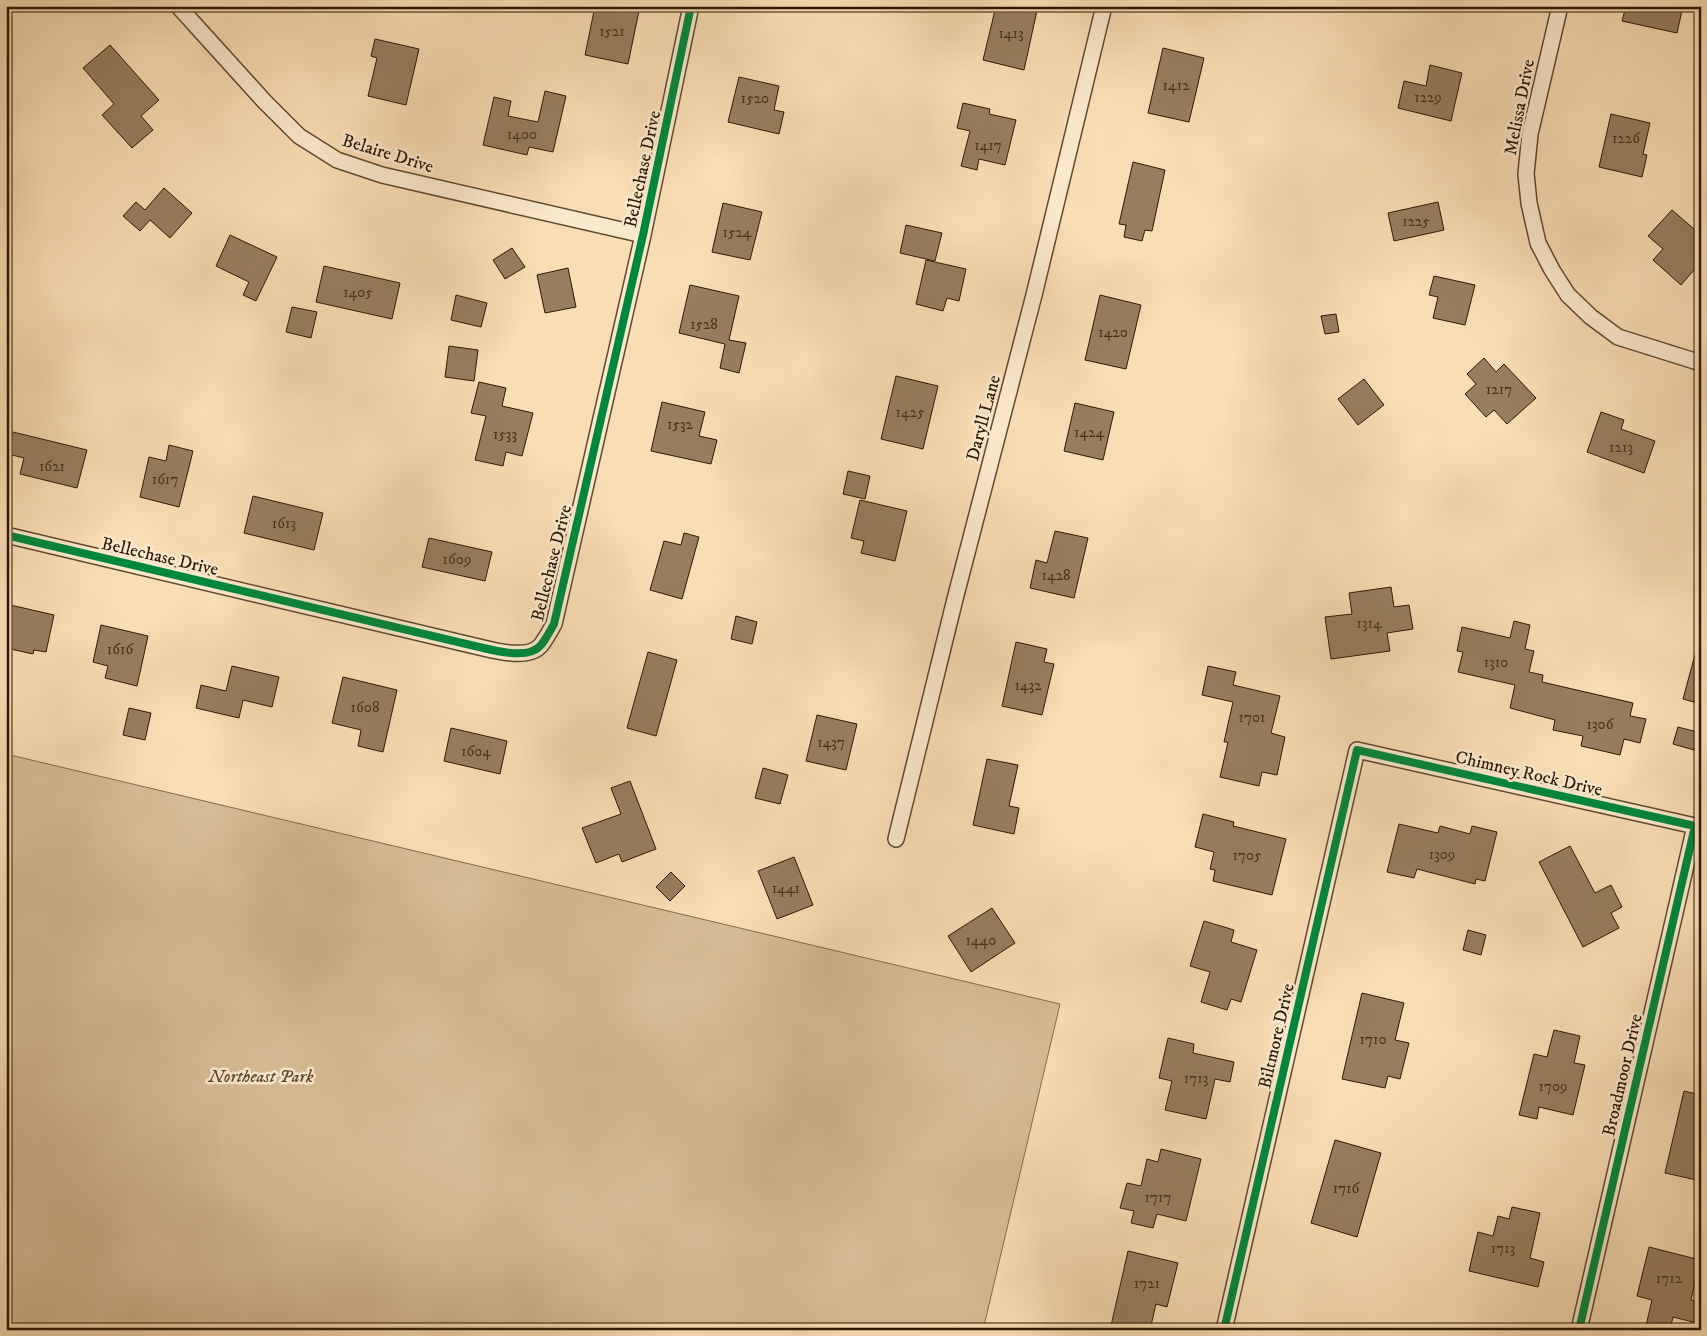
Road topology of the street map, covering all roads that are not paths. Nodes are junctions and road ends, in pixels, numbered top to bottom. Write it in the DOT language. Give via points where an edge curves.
graph roads {
  1 [pos="178,6"];
  2 [pos="691,6"];
  3 [pos="1104,6"];
  4 [pos="1560,6"];
  5 [pos="643,235"];
  6 [pos="1701,363"];
  7 [pos="6,536"];
  8 [pos="1357,750"];
  9 [pos="1695,826"];
  10 [pos="896,839"];
  11 [pos="1224,1330"];
  12 [pos="1578,1330"];
  1 -- 5 [label="street, Belaire Drive" via="299,136 337,160 382,175"];
  2 -- 5 [label="street, Bellechase Drive"];
  3 -- 10 [label="street, Daryll Lane"];
  4 -- 6 [label="street, Melissa Drive" via="1530,134 1526,174 1538,244 1568,295 1618,337"];
  5 -- 7 [label="street, Bellechase Drive" via="554,624 540,646 529,654 479,648"];
  8 -- 9 [label="street, Chimney Rock Drive"];
  8 -- 11 [label="street, Biltmore Drive"];
  9 -- 12 [label="street, Broadmoor Drive"];
}
